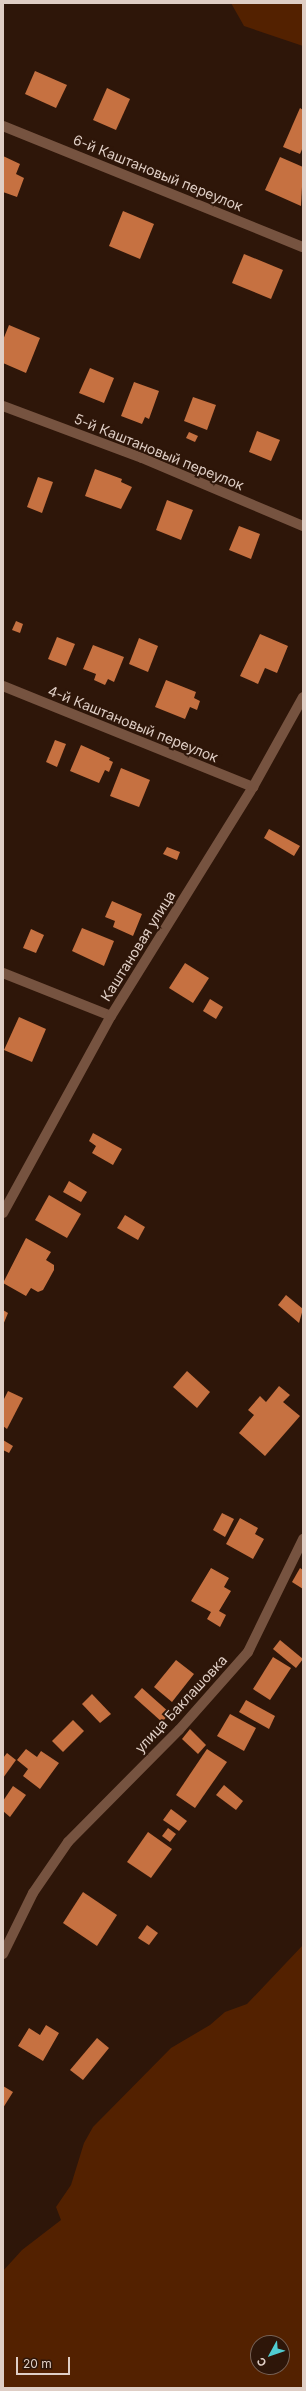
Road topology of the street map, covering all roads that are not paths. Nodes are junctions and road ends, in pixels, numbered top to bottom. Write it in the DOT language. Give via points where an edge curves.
graph roads {
  1 [pos="3,126"];
  2 [pos="303,247"];
  3 [pos="3,406"];
  4 [pos="303,526"];
  5 [pos="3,686"];
  6 [pos="303,697"];
  7 [pos="253,787"];
  8 [pos="3,973"];
  9 [pos="111,1016"];
  10 [pos="3,1213"];
  11 [pos="303,1539"];
  12 [pos="3,1954"];
  1 -- 2 [label="street, 6-й Каштановый переулок"];
  3 -- 4 [label="street, 5-й Каштановый переулок" via="142,458"];
  5 -- 7 [label="street, 4-й Каштановый переулок"];
  6 -- 7 [label="street, Каштановая улица"];
  7 -- 9 [label="street, Каштановая улица"];
  8 -- 9 [label="street"];
  9 -- 10 [label="street, Каштановая улица"];
  11 -- 12 [label="street, улица Баклашовка" via="248,1652 179,1730 68,1842 23,1910"];
}
